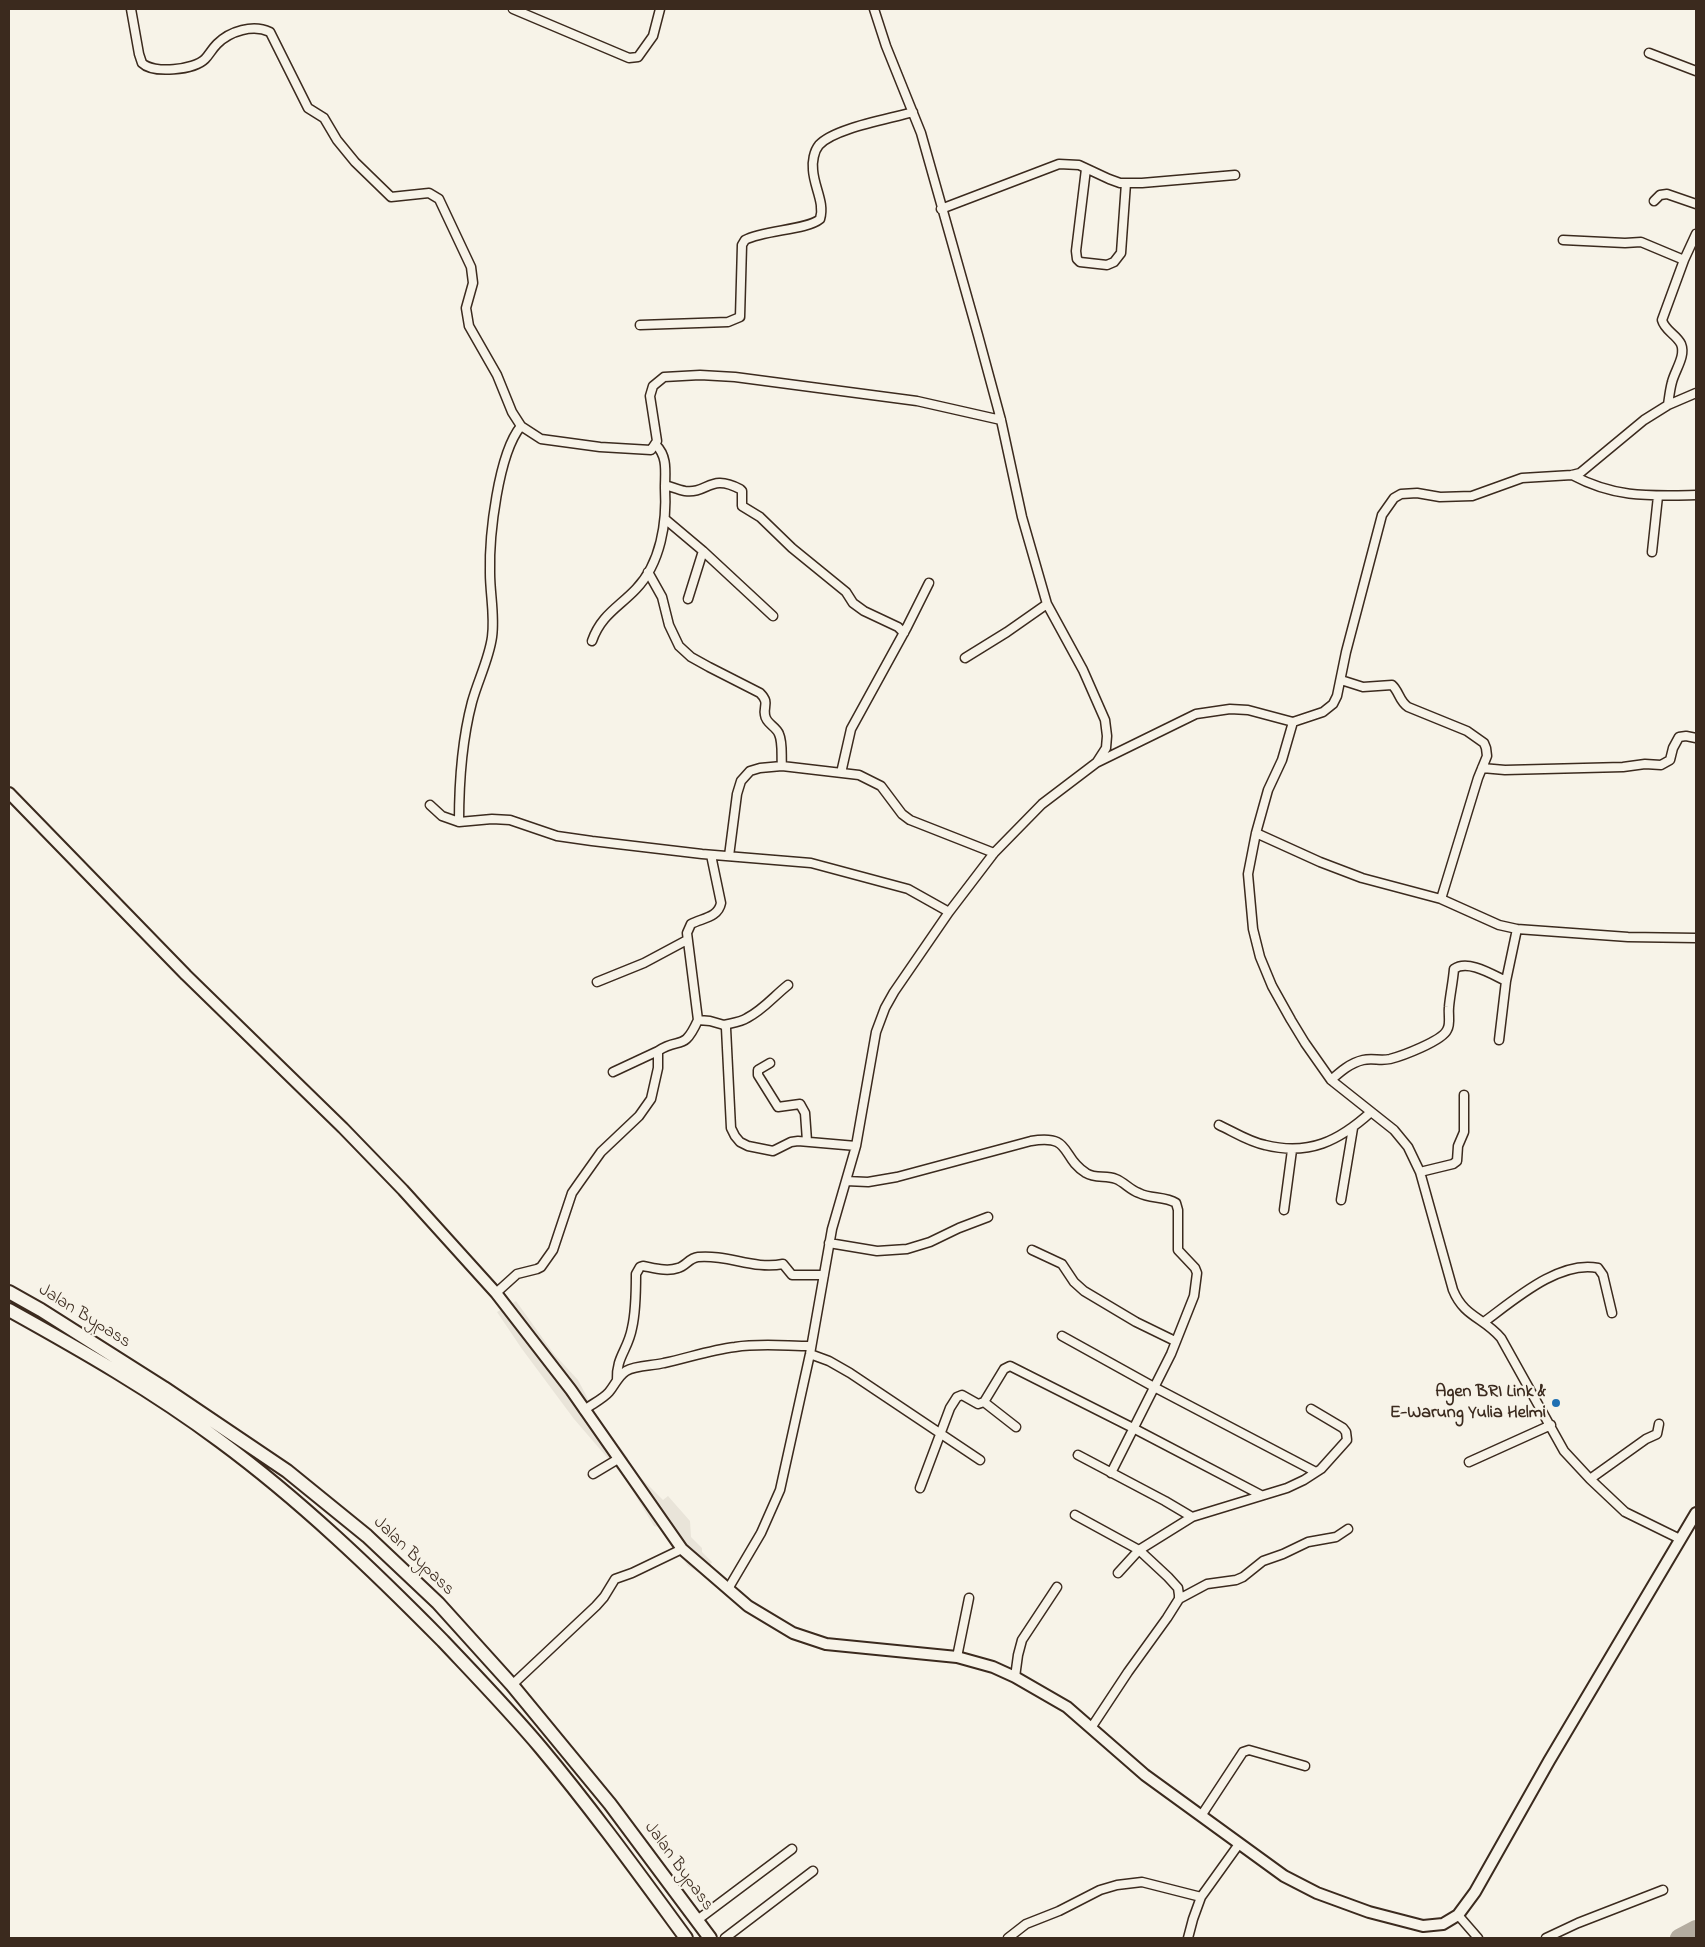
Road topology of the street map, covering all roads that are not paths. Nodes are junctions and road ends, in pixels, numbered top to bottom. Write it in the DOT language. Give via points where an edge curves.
graph roads {
  1 [pos="132,9"];
  2 [pos="514,9"];
  3 [pos="660,9"];
  4 [pos="874,9"];
  5 [pos="1649,53"];
  6 [pos="1696,70"];
  7 [pos="913,112"];
  8 [pos="1086,169"];
  9 [pos="1235,175"];
  10 [pos="1126,183"];
  11 [pos="1654,201"];
  12 [pos="1696,204"];
  13 [pos="941,209"];
  14 [pos="1696,234"];
  15 [pos="1562,240"];
  16 [pos="1684,260"];
  17 [pos="640,325"];
  18 [pos="1696,393"];
  19 [pos="1668,405"];
  20 [pos="1001,420"];
  21 [pos="521,426"];
  22 [pos="656,445"];
  23 [pos="1572,475"];
  24 [pos="665,485"];
  25 [pos="1696,495"];
  26 [pos="1658,496"];
  27 [pos="665,519"];
  28 [pos="703,551"];
  29 [pos="1652,552"];
  30 [pos="648,572"];
  31 [pos="929,583"];
  32 [pos="688,599"];
  33 [pos="1047,604"];
  34 [pos="773,616"];
  35 [pos="904,633"];
  36 [pos="592,640"];
  37 [pos="965,658"];
  38 [pos="1341,680"];
  39 [pos="1293,722"];
  40 [pos="1696,738"];
  41 [pos="1096,764"];
  42 [pos="782,766"];
  43 [pos="1482,768"];
  44 [pos="841,773"];
  45 [pos="9,793"];
  46 [pos="430,805"];
  47 [pos="459,822"];
  48 [pos="1256,833"];
  49 [pos="994,853"];
  50 [pos="711,855"];
  51 [pos="729,856"];
  52 [pos="1441,898"];
  53 [pos="949,912"];
  54 [pos="1517,929"];
  55 [pos="1696,938"];
  56 [pos="687,940"];
  57 [pos="1506,981"];
  58 [pos="597,982"];
  59 [pos="788,985"];
  60 [pos="698,1020"];
  61 [pos="724,1025"];
  62 [pos="1499,1040"];
  63 [pos="658,1052"];
  64 [pos="770,1063"];
  65 [pos="613,1072"];
  66 [pos="1331,1080"];
  67 [pos="1464,1095"];
  68 [pos="1371,1112"];
  69 [pos="1219,1125"];
  70 [pos="1353,1128"];
  71 [pos="807,1141"];
  72 [pos="856,1146"];
  73 [pos="1292,1150"];
  74 [pos="1420,1172"];
  75 [pos="846,1181"];
  76 [pos="1341,1200"];
  77 [pos="1284,1210"];
  78 [pos="988,1217"];
  79 [pos="829,1243"];
  80 [pos="1032,1250"];
  81 [pos="824,1275"];
  82 [pos="9,1292"];
  83 [pos="496,1294"];
  84 [pos="9,1310"];
  85 [pos="1612,1313"];
  86 [pos="1484,1322"];
  87 [pos="1062,1336"];
  88 [pos="1175,1341"];
  89 [pos="811,1350"];
  90 [pos="617,1380"];
  91 [pos="1154,1387"];
  92 [pos="984,1402"];
  93 [pos="1311,1409"];
  94 [pos="584,1410"];
  95 [pos="1659,1424"];
  96 [pos="1551,1425"];
  97 [pos="1016,1427"];
  98 [pos="1133,1428"];
  99 [pos="941,1433"];
  100 [pos="1078,1455"];
  101 [pos="618,1459"];
  102 [pos="980,1460"];
  103 [pos="1470,1462"];
  104 [pos="1316,1472"];
  105 [pos="1111,1473"];
  106 [pos="593,1474"];
  107 [pos="1590,1479"];
  108 [pos="920,1488"];
  109 [pos="1261,1495"];
  110 [pos="1696,1513"];
  111 [pos="1075,1514"];
  112 [pos="1192,1517"];
  113 [pos="1348,1529"];
  114 [pos="1680,1539"];
  115 [pos="682,1549"];
  116 [pos="1139,1550"];
  117 [pos="1118,1573"];
  118 [pos="1057,1587"];
  119 [pos="728,1589"];
  120 [pos="969,1598"];
  121 [pos="1179,1599"];
  122 [pos="957,1657"];
  123 [pos="1015,1677"];
  124 [pos="512,1685"];
  125 [pos="1091,1728"];
  126 [pos="1306,1766"];
  127 [pos="610,1804"];
  128 [pos="594,1814"];
  129 [pos="1201,1816"];
  130 [pos="1239,1844"];
  131 [pos="792,1849"];
  132 [pos="812,1871"];
  133 [pos="1663,1890"];
  134 [pos="1201,1897"];
  135 [pos="1458,1915"];
  136 [pos="696,1921"];
  137 [pos="686,1938"];
  138 [pos="710,1938"];
  139 [pos="725,1938"];
  140 [pos="1008,1938"];
  141 [pos="1188,1938"];
  142 [pos="1478,1938"];
  143 [pos="1546,1938"];
  1 -- 21 [label="street" via="142,63 152,69 177,70 198,63 217,43 242,30 261,28 270,32 308,108 324,118 337,140 368,175 391,197 429,193 439,199 472,267 473,283 466,308 468,326 497,375"];
  2 -- 3 [label="street" via="633,58 638,57 653,36"];
  4 -- 7 [label="street"];
  5 -- 6 [label="street"];
  7 -- 13 [label="street"];
  7 -- 17 [label="street" via="834,134 819,144 813,170 820,219 745,240 742,245 740,317 728,322"];
  8 -- 10 [label="street"];
  8 -- 10 [label="street" via="1076,251 1080,262 1107,265 1121,253"];
  8 -- 13 [label="street" via="1079,165 1059,164"];
  9 -- 10 [label="street"];
  11 -- 12 [label="street" via="1667,194"];
  13 -- 20 [label="street"];
  14 -- 16 [label="street"];
  15 -- 16 [label="street" via="1641,242"];
  16 -- 19 [label="street" via="1662,320 1682,349"];
  18 -- 19 [label="street"];
  19 -- 23 [label="street" via="1603,452 1588,468"];
  20 -- 22 [label="street" via="917,401 734,377 664,377 653,386 650,396"];
  20 -- 33 [label="street" via="1022,517"];
  21 -- 22 [label="street" via="541,439 646,450"];
  21 -- 47 [label="street" via="510,447 496,502 490,570 492,637 472,703 459,784"];
  22 -- 24 [label="street" via="666,465"];
  23 -- 26 [label="street" via="1619,493"];
  23 -- 38 [label="street" via="1522,478 1472,496 1408,493 1394,498 1382,514"];
  24 -- 27 [label="street"];
  24 -- 35 [label="street" via="686,491 719,482 740,489 742,506 760,517 864,611"];
  25 -- 26 [label="street"];
  26 -- 29 [label="street"];
  27 -- 28 [label="street"];
  27 -- 30 [label="street" via="660,546"];
  28 -- 32 [label="street"];
  28 -- 34 [label="street"];
  30 -- 36 [label="street" via="637,588 611,610"];
  30 -- 42 [label="street" via="662,597 679,646 691,657 765,698 764,715 779,732"];
  31 -- 35 [label="street"];
  33 -- 37 [label="street"];
  33 -- 41 [label="street" via="1083,670 1105,720 1106,748"];
  35 -- 44 [label="street" via="851,728"];
  38 -- 39 [label="street" via="1333,704 1323,712"];
  38 -- 43 [label="street" via="1363,687 1392,685 1408,707 1467,731 1484,743 1487,756"];
  39 -- 41 [label="street" via="1248,710 1214,710 1196,714"];
  39 -- 48 [label="street"];
  40 -- 43 [label="street" via="1680,737 1670,760 1661,765"];
  41 -- 49 [label="street" via="1042,804"];
  42 -- 44 [label="street"];
  42 -- 51 [label="street" via="750,771 741,781 736,794"];
  43 -- 52 [label="street"];
  44 -- 49 [label="street" via="871,779 910,820"];
  45 -- 83 [label="street" via="186,975 343,1128"];
  46 -- 47 [label="street" via="442,816"];
  47 -- 50 [label="street" via="510,820 557,836"];
  48 -- 52 [label="street" via="1362,878"];
  48 -- 66 [label="street" via="1248,874 1253,929 1260,956 1291,1020"];
  49 -- 53 [label="street"];
  50 -- 51 [label="street"];
  50 -- 56 [label="street" via="720,909 711,917 691,924"];
  51 -- 53 [label="street" via="811,863 908,890"];
  52 -- 54 [label="street" via="1499,925"];
  53 -- 72 [label="street" via="885,1008 872,1050"];
  54 -- 55 [label="street"];
  54 -- 57 [label="street"];
  56 -- 58 [label="street" via="644,963"];
  56 -- 60 [label="street"];
  57 -- 62 [label="street"];
  57 -- 66 [label="street" via="1474,968 1457,967 1452,984 1449,1024 1443,1035 1389,1059 1356,1062"];
  59 -- 61 [label="street" via="746,1019"];
  60 -- 61 [label="street"];
  60 -- 63 [label="street" via="688,1040"];
  61 -- 71 [label="street" via="731,1128 735,1136 748,1146 773,1151 791,1142"];
  63 -- 65 [label="street"];
  63 -- 83 [label="street" via="651,1099 601,1152 572,1193 553,1250 541,1267 517,1274"];
  64 -- 71 [label="street" via="758,1070 758,1075 778,1107 800,1104"];
  66 -- 68 [label="street"];
  67 -- 74 [label="street" via="1464,1132 1458,1146 1457,1161"];
  68 -- 70 [label="street"];
  68 -- 74 [label="street" via="1402,1139"];
  69 -- 73 [label="street" via="1264,1145"];
  70 -- 73 [label="street" via="1326,1143"];
  70 -- 76 [label="street"];
  71 -- 72 [label="street"];
  72 -- 75 [label="street"];
  73 -- 77 [label="street"];
  74 -- 86 [label="street" via="1453,1290 1462,1308"];
  75 -- 79 [label="street"];
  75 -- 88 [label="street" via="884,1180 1031,1141 1057,1141 1088,1174 1115,1178 1140,1194 1176,1203 1178,1250 1195,1268 1197,1278 1194,1296"];
  78 -- 79 [label="street" via="908,1249 876,1251"];
  79 -- 81 [label="street"];
  80 -- 88 [label="street" via="1062,1264 1084,1291"];
  81 -- 89 [label="street"];
  81 -- 90 [label="street" via="792,1275 783,1264 761,1266 708,1257 696,1257 667,1270 640,1267 636,1274 632,1328 628,1346 618,1361"];
  82 -- 124 [label="highway, Jalan Bypass" via="164,1388 301,1482 367,1536 438,1604"];
  83 -- 94 [label="street"];
  84 -- 128 [label="highway, Jalan Bypass" via="158,1397 220,1441 340,1541 402,1599 491,1692"];
  85 -- 86 [label="street" via="1603,1276 1598,1268 1591,1267 1565,1270 1547,1278"];
  86 -- 96 [label="street" via="1501,1338"];
  87 -- 91 [label="street"];
  88 -- 91 [label="street"];
  89 -- 90 [label="street" via="757,1345 736,1347 635,1368"];
  89 -- 99 [label="street"];
  89 -- 119 [label="street" via="780,1490 761,1533"];
  90 -- 94 [label="street" via="609,1392"];
  91 -- 98 [label="street"];
  91 -- 104 [label="street"];
  92 -- 97 [label="street"];
  92 -- 98 [label="street" via="1004,1369 1013,1367"];
  92 -- 99 [label="street" via="978,1404 960,1394 950,1408"];
  93 -- 104 [label="street" via="1343,1428 1347,1436 1347,1440"];
  94 -- 101 [label="street"];
  95 -- 107 [label="street" via="1657,1434"];
  96 -- 103 [label="street"];
  96 -- 107 [label="street" via="1564,1451"];
  98 -- 105 [label="street"];
  98 -- 109 [label="street"];
  99 -- 102 [label="street"];
  99 -- 108 [label="street"];
  100 -- 105 [label="street"];
  101 -- 106 [label="street"];
  101 -- 115 [label="street"];
  104 -- 109 [label="street" via="1287,1488"];
  105 -- 112 [label="street"];
  107 -- 114 [label="street" via="1625,1512"];
  109 -- 112 [label="street"];
  110 -- 114 [label="street"];
  111 -- 116 [label="street"];
  112 -- 116 [label="street"];
  113 -- 121 [label="street" via="1336,1537 1308,1542 1263,1561 1244,1577 1208,1584"];
  114 -- 135 [label="street" via="1476,1892"];
  115 -- 119 [label="street"];
  115 -- 124 [label="street" via="615,1579 596,1606"];
  116 -- 117 [label="street"];
  116 -- 121 [label="street" via="1178,1588"];
  118 -- 123 [label="street" via="1022,1640"];
  119 -- 122 [label="street" via="786,1630 826,1644"];
  120 -- 122 [label="street"];
  121 -- 125 [label="street"];
  122 -- 123 [label="street"];
  123 -- 125 [label="street" via="1067,1707"];
  124 -- 127 [label="highway, Jalan Bypass"];
  125 -- 129 [label="street" via="1145,1775"];
  126 -- 129 [label="street" via="1249,1750 1243,1752"];
  127 -- 128 [label="highway"];
  127 -- 136 [label="highway, Jalan Bypass"];
  128 -- 137 [label="highway, Jalan Bypass"];
  129 -- 130 [label="street"];
  130 -- 134 [label="street"];
  130 -- 135 [label="street" via="1284,1876 1317,1894 1370,1912 1429,1926 1443,1924"];
  131 -- 136 [label="street"];
  132 -- 139 [label="street"];
  133 -- 143 [label="street"];
  134 -- 140 [label="street" via="1142,1882 1117,1884 1026,1924"];
  134 -- 141 [label="street"];
  135 -- 142 [label="street"];
  136 -- 138 [label="highway, Jalan Bypass"];
}
